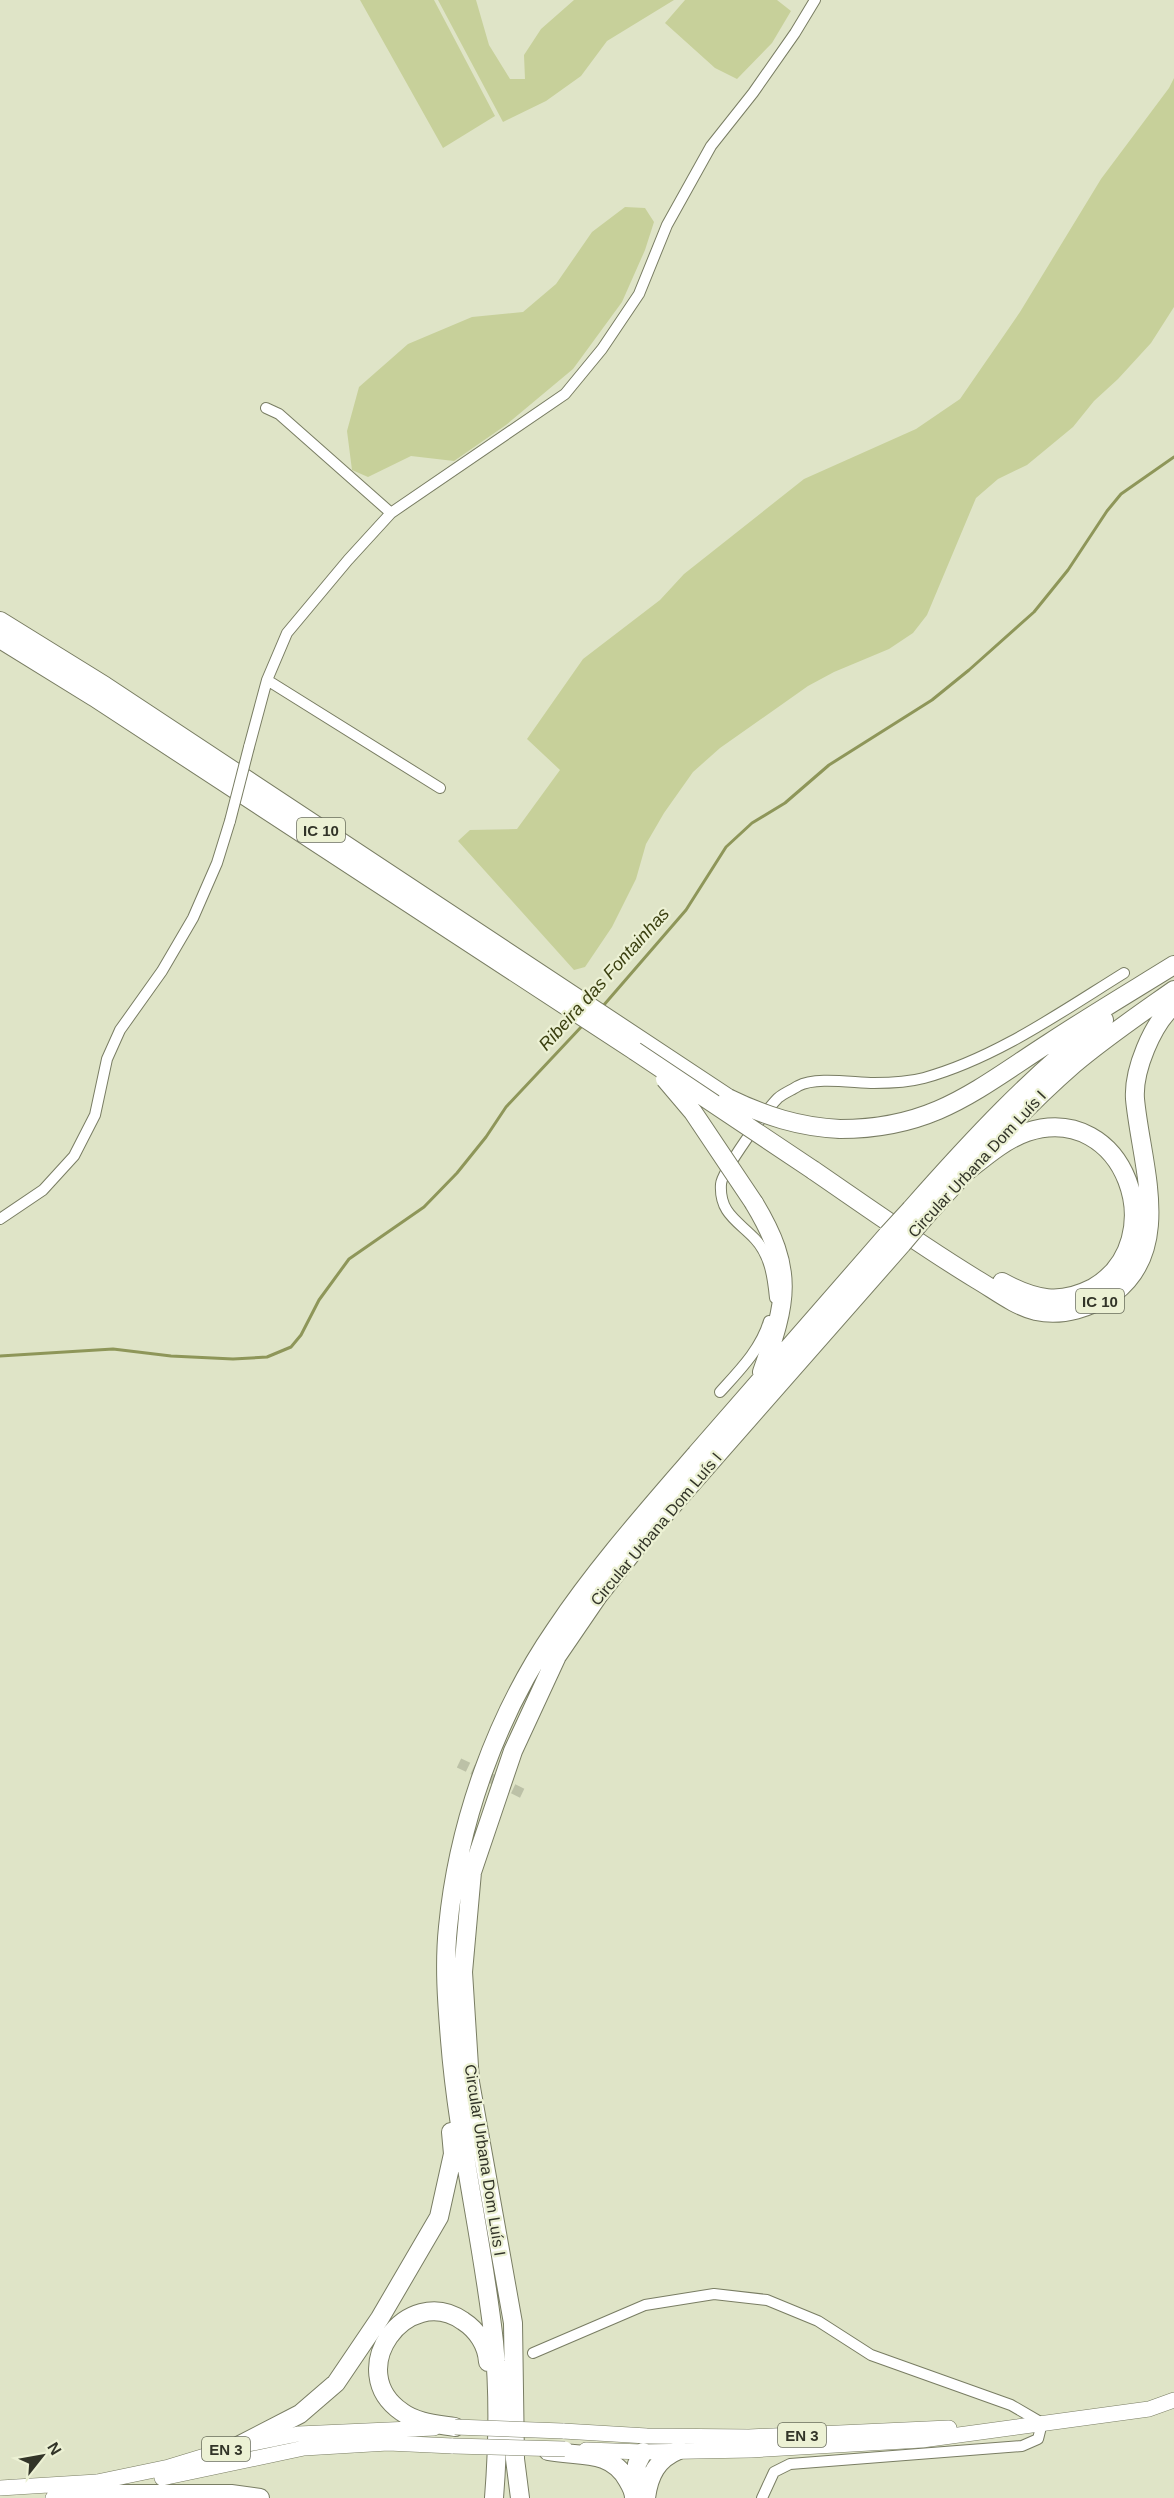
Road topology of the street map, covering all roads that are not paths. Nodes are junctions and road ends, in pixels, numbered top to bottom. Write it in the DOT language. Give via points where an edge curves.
graph roads {
  1 [pos="815,0"];
  2 [pos="266,408"];
  3 [pos="391,513"];
  4 [pos="0,621"];
  5 [pos="0,639"];
  6 [pos="267,680"];
  7 [pos="440,788"];
  8 [pos="1174,965"];
  9 [pos="1124,973"];
  10 [pos="1174,990"];
  11 [pos="1174,1005"];
  12 [pos="635,1051"];
  13 [pos="728,1098"];
  14 [pos="817,1166"];
  15 [pos="966,1172"];
  16 [pos="917,1213"];
  17 [pos="0,1219"];
  18 [pos="895,1239"];
  19 [pos="759,1382"];
  20 [pos="720,1392"];
  21 [pos="446,1978"];
  22 [pos="532,2353"];
  23 [pos="1174,2400"];
  24 [pos="496,2423"];
  25 [pos="1042,2423"];
  26 [pos="455,2427"];
  27 [pos="625,2435"];
  28 [pos="725,2437"];
  29 [pos="238,2446"];
  30 [pos="532,2448"];
  31 [pos="680,2450"];
  32 [pos="643,2452"];
  33 [pos="650,2474"];
  34 [pos="517,2475"];
  35 [pos="0,2488"];
  36 [pos="96,2494"];
  37 [pos="638,2497"];
  38 [pos="53,2498"];
  39 [pos="260,2498"];
  40 [pos="494,2498"];
  41 [pos="515,2498"];
  42 [pos="520,2498"];
  43 [pos="762,2498"];
  1 -- 3 [label="street" via="759,84 711,146 667,225 639,294 565,394"];
  2 -- 3 [label="street" via="279,414"];
  3 -- 6 [label="street" via="287,633"];
  4 -- 13 [label="highway, IC 10 / IC 10" via="105,686"];
  5 -- 12 [label="highway, IC 10"];
  6 -- 7 [label="street"];
  6 -- 17 [label="street, bridge" via="217,863 193,918 120,1030 107,1059 95,1115 74,1155 43,1191"];
  8 -- 13 [label="highway, IC 10, bridge" via="942,1110 885,1126 840,1129 782,1121"];
  8 -- 16 [label="highway, Circular Urbana Dom Luís I" via="1030,1083 968,1145"];
  9 -- 20 [label="street" via="1027,1032 964,1064 922,1078 801,1084 779,1098 721,1182 722,1205 756,1240 771,1267 775,1298 766,1333"];
  10 -- 15 [label="highway, Circular Urbana Dom Luís I" via="1074,1064"];
  11 -- 14 [label="highway, IC 10" via="1155,1029 1140,1062 1135,1098 1156,1207 1152,1239 1143,1263 1121,1288 1095,1304 1064,1313 1036,1311 1010,1300 946,1261"];
  12 -- 14 [label="highway, IC 10, bridge"];
  12 -- 19 [label="highway, IC 10, bridge" via="684,1100 775,1241 784,1292 778,1325"];
  13 -- 14 [label="highway, IC 10, bridge"];
  14 -- 15 [label="highway, IC 10" via="984,1272 1017,1290 1048,1300 1077,1296 1104,1283 1123,1266 1135,1245 1142,1212 1137,1186 1116,1154 1086,1133 1059,1128 1027,1132 992,1151"];
  15 -- 16 [label="highway, Circular Urbana Dom Luís I"];
  16 -- 18 [label="highway, Circular Urbana Dom Luís I, bridge"];
  18 -- 19 [label="highway, Circular Urbana Dom Luís I"];
  18 -- 34 [label="highway, Circular Urbana Dom Luís I" via="643,1539 564,1646 513,1751 472,1872 463,1972 470,2082 513,2323"];
  19 -- 21 [label="highway, Circular Urbana Dom Luís I" via="584,1589 526,1678 502,1726 472,1807 454,1876"];
  21 -- 24 [label="highway, Circular Urbana Dom Luís I" via="458,2116 494,2344"];
  21 -- 29 [label="highway" via="447,2093 453,2154 439,2217 380,2318 336,2382 300,2414"];
  22 -- 25 [label="street" via="645,2305 714,2294 767,2300 818,2320 871,2355 1011,2405"];
  23 -- 25 [label="main road, EN 3" via="1149,2409"];
  24 -- 26 [label="highway" via="488,2359 478,2335 445,2312 413,2316 402,2321 386,2339 378,2358 379,2380 388,2399 402,2413"];
  24 -- 40 [label="highway"];
  25 -- 28 [label="main road, EN 3"];
  25 -- 31 [label="main road, EN 3" via="922,2440"];
  25 -- 43 [label="street" via="1038,2439 1022,2446 790,2464 774,2472"];
  26 -- 27 [label="main road, EN 3, bridge"];
  26 -- 29 [label="main road, EN 3" via="297,2434"];
  27 -- 28 [label="main road, EN 3"];
  27 -- 32 [label="main road" via="638,2443"];
  28 -- 32 [label="main road" via="709,2442 658,2442"];
  29 -- 35 [label="main road, EN 3" via="97,2482"];
  30 -- 32 [label="main road, EN 3, bridge"];
  30 -- 36 [label="main road, EN 3, bridge" via="388,2443 304,2448"];
  30 -- 37 [label="highway" via="607,2459 623,2472"];
  31 -- 32 [label="main road, EN 3"];
  31 -- 33 [label="highway" via="670,2454"];
  32 -- 33 [label="highway"];
  32 -- 37 [label="highway" via="637,2464"];
  33 -- 37 [label="highway"];
  34 -- 41 [label="highway"];
  34 -- 42 [label="highway"];
  36 -- 38 [label="main road, EN 3"];
  36 -- 39 [label="highway" via="231,2494"];
}
